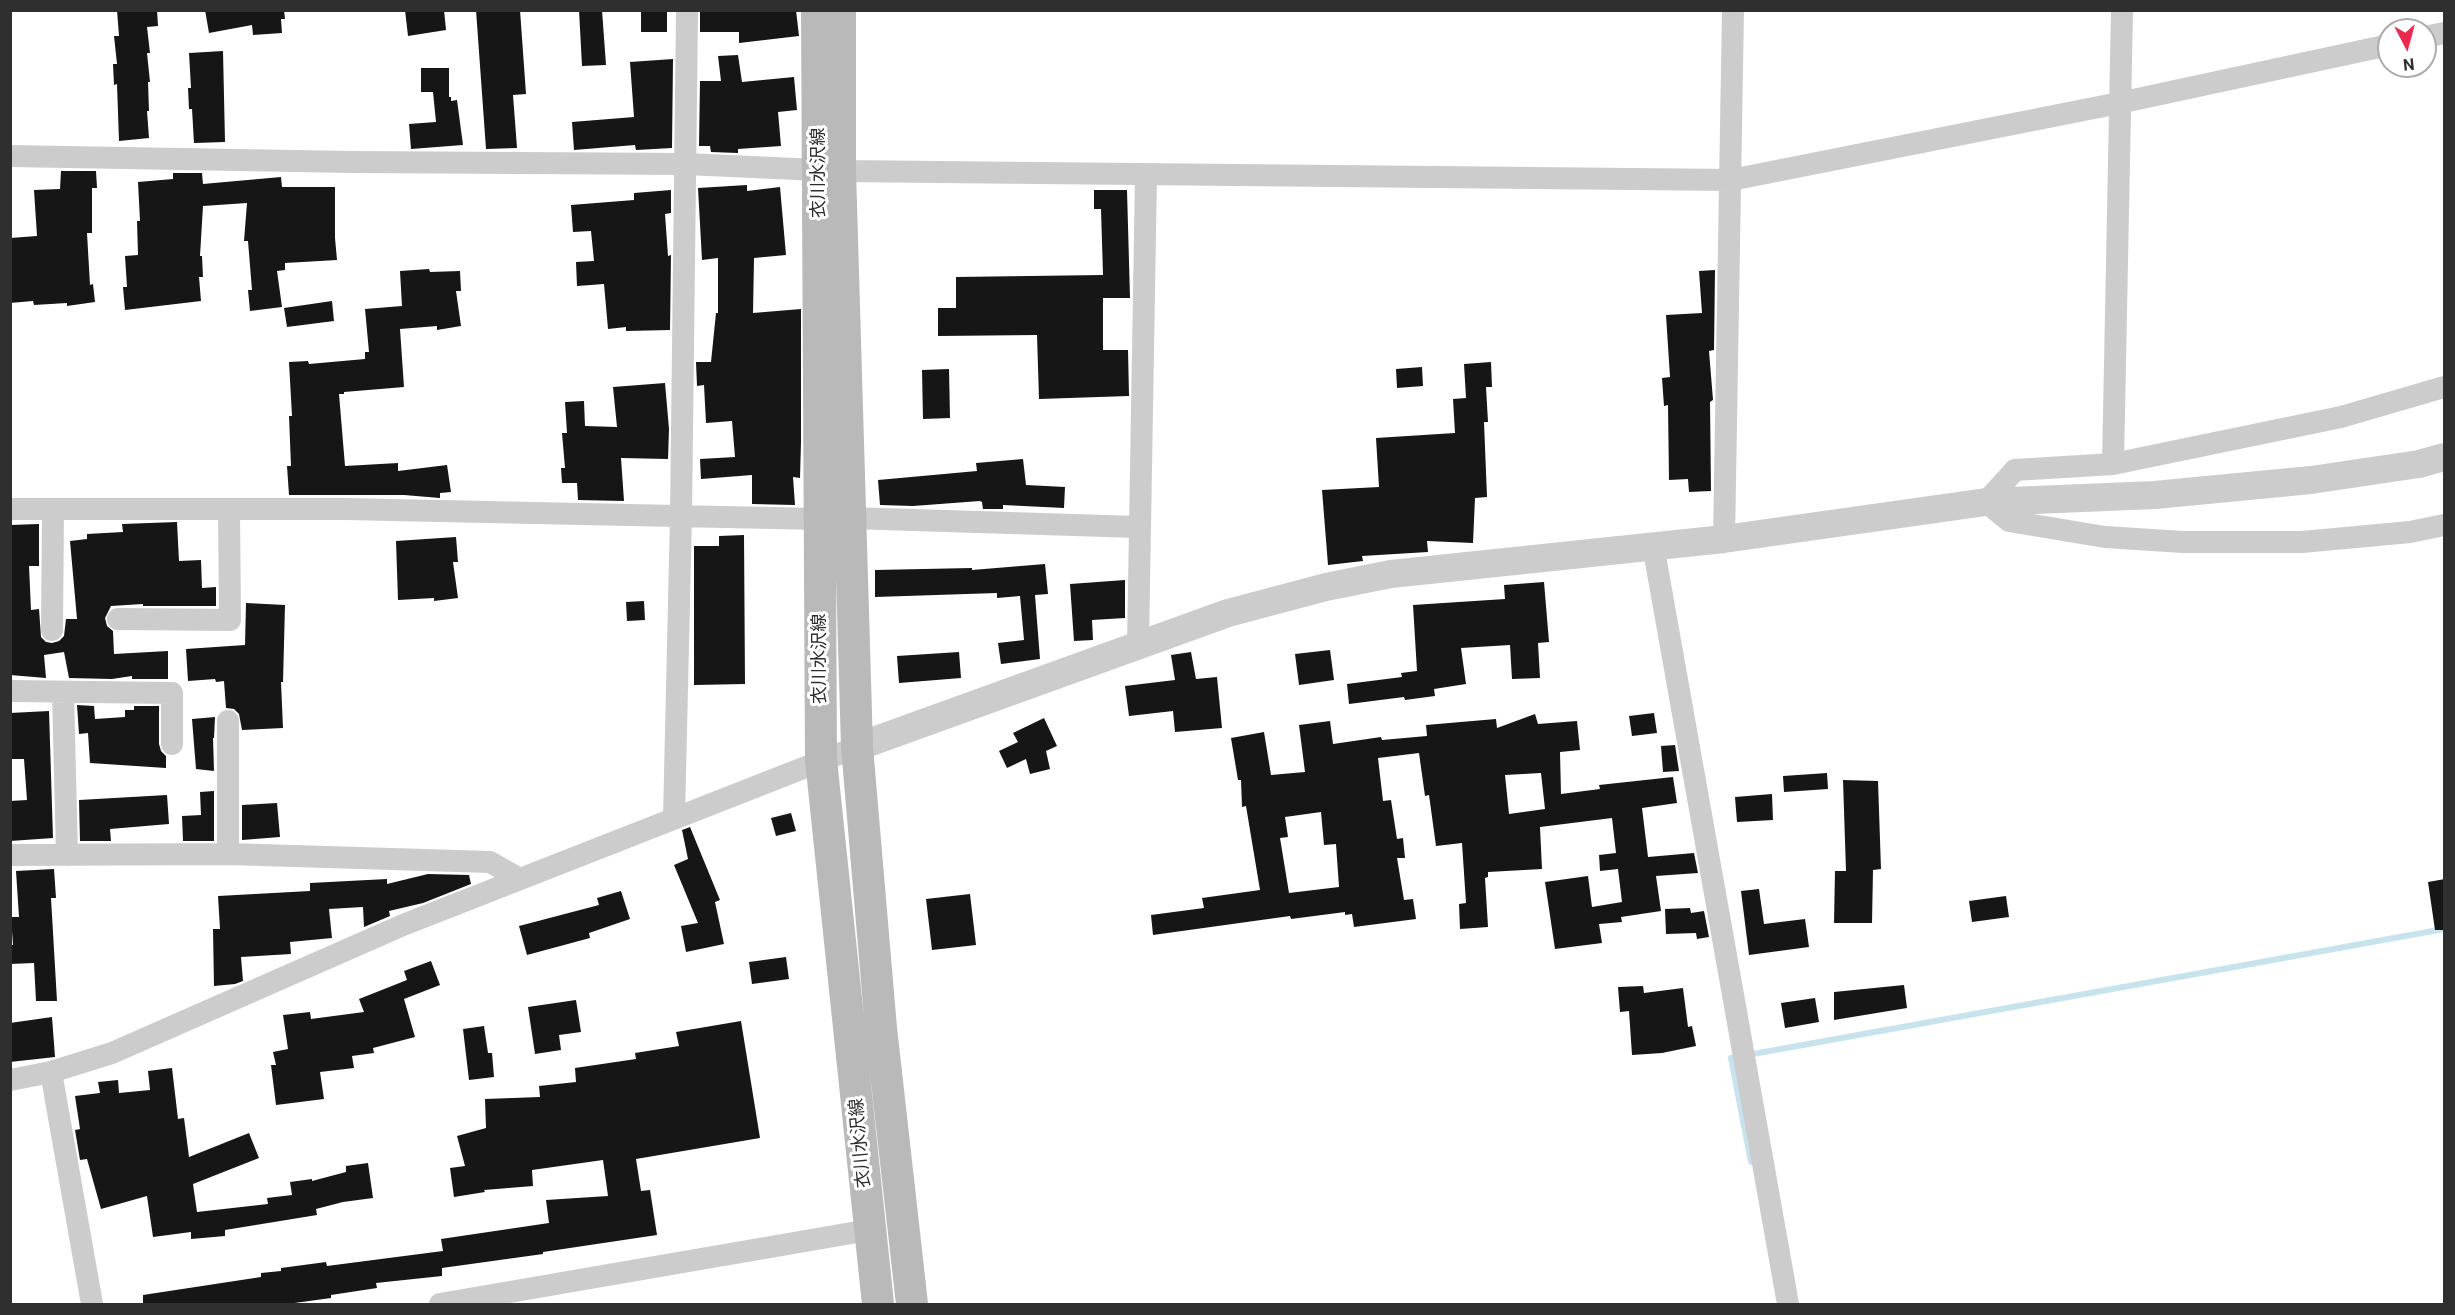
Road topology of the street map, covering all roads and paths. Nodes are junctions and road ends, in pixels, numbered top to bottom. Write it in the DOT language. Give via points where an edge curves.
graph roads {
  1 [pos="687,10"];
  2 [pos="817,10"];
  3 [pos="840,10"];
  4 [pos="1733,10"];
  5 [pos="2122,10"];
  6 [pos="2377,48"];
  7 [pos="2119,103"];
  8 [pos="10,156"];
  9 [pos="686,164"];
  10 [pos="830,170"];
  11 [pos="1146,175"];
  12 [pos="1731,180"];
  13 [pos="2445,387"];
  14 [pos="2445,458"];
  15 [pos="2113,464"];
  16 [pos="1986,502"];
  17 [pos="10,509"];
  18 [pos="53,509"];
  19 [pos="229,509"];
  20 [pos="681,515"];
  21 [pos="850,518"];
  22 [pos="819,519"];
  23 [pos="2445,525"];
  24 [pos="1138,527"];
  25 [pos="1724,539"];
  26 [pos="1653,545"];
  27 [pos="118,619"];
  28 [pos="52,630"];
  29 [pos="1138,644"];
  30 [pos="10,692"];
  31 [pos="63,692"];
  32 [pos="228,721"];
  33 [pos="172,744"];
  34 [pos="857,747"];
  35 [pos="821,760"];
  36 [pos="674,818"];
  37 [pos="10,855"];
  38 [pos="68,855"];
  39 [pos="228,855"];
  40 [pos="520,879"];
  41 [pos="51,1072"];
  42 [pos="10,1080"];
  43 [pos="869,1230"];
  44 [pos="92,1305"];
  45 [pos="440,1305"];
  46 [pos="878,1305"];
  47 [pos="912,1305"];
  48 [pos="1788,1305"];
  1 -- 9 [label="street"];
  2 -- 10 [label="main road, 衣川水沢線"];
  3 -- 10 [label="main road, 衣川水沢線"];
  4 -- 12 [label="street"];
  5 -- 7 [label="street"];
  6 -- 7 [label="street"];
  7 -- 12 [label="street"];
  7 -- 15 [label="street"];
  8 -- 9 [label="street"];
  9 -- 10 [label="street"];
  9 -- 20 [label="street"];
  10 -- 11 [label="street"];
  10 -- 21 [label="main road, 衣川水沢線"];
  10 -- 22 [label="main road, 衣川水沢線"];
  11 -- 12 [label="street"];
  11 -- 24 [label="street"];
  12 -- 25 [label="street"];
  13 -- 15 [label="street" via="2341,417"];
  14 -- 16 [label="street" via="2419,465 2231,489"];
  15 -- 16 [label="street" via="2015,470"];
  16 -- 23 [label="street" via="2009,521 2105,537 2183,542 2302,542"];
  16 -- 25 [label="street"];
  17 -- 18 [label="street"];
  18 -- 19 [label="street"];
  18 -- 28 [label="street"];
  19 -- 20 [label="street"];
  19 -- 27 [label="street" via="230,620"];
  20 -- 22 [label="street"];
  20 -- 36 [label="street"];
  21 -- 24 [label="street"];
  21 -- 34 [label="main road, 衣川水沢線"];
  22 -- 35 [label="main road, 衣川水沢線"];
  24 -- 29 [label="street"];
  25 -- 26 [label="street"];
  26 -- 29 [label="street" via="1348,582 1228,613"];
  26 -- 48 [label="street"];
  29 -- 34 [label="street"];
  30 -- 31 [label="street"];
  31 -- 33 [label="street" via="172,693"];
  31 -- 38 [label="street"];
  32 -- 39 [label="street"];
  34 -- 35 [label="street"];
  34 -- 47 [label="main road, 衣川水沢線" via="881,1028"];
  35 -- 36 [label="street"];
  35 -- 43 [label="main road, 衣川水沢線"];
  36 -- 40 [label="street"];
  37 -- 38 [label="street"];
  38 -- 39 [label="street"];
  39 -- 40 [label="street" via="490,862"];
  40 -- 41 [label="street" via="404,925 112,1053"];
  41 -- 42 [label="street"];
  41 -- 44 [label="street"];
  43 -- 45 [label="street"];
  43 -- 46 [label="main road, 衣川水沢線"];
}
